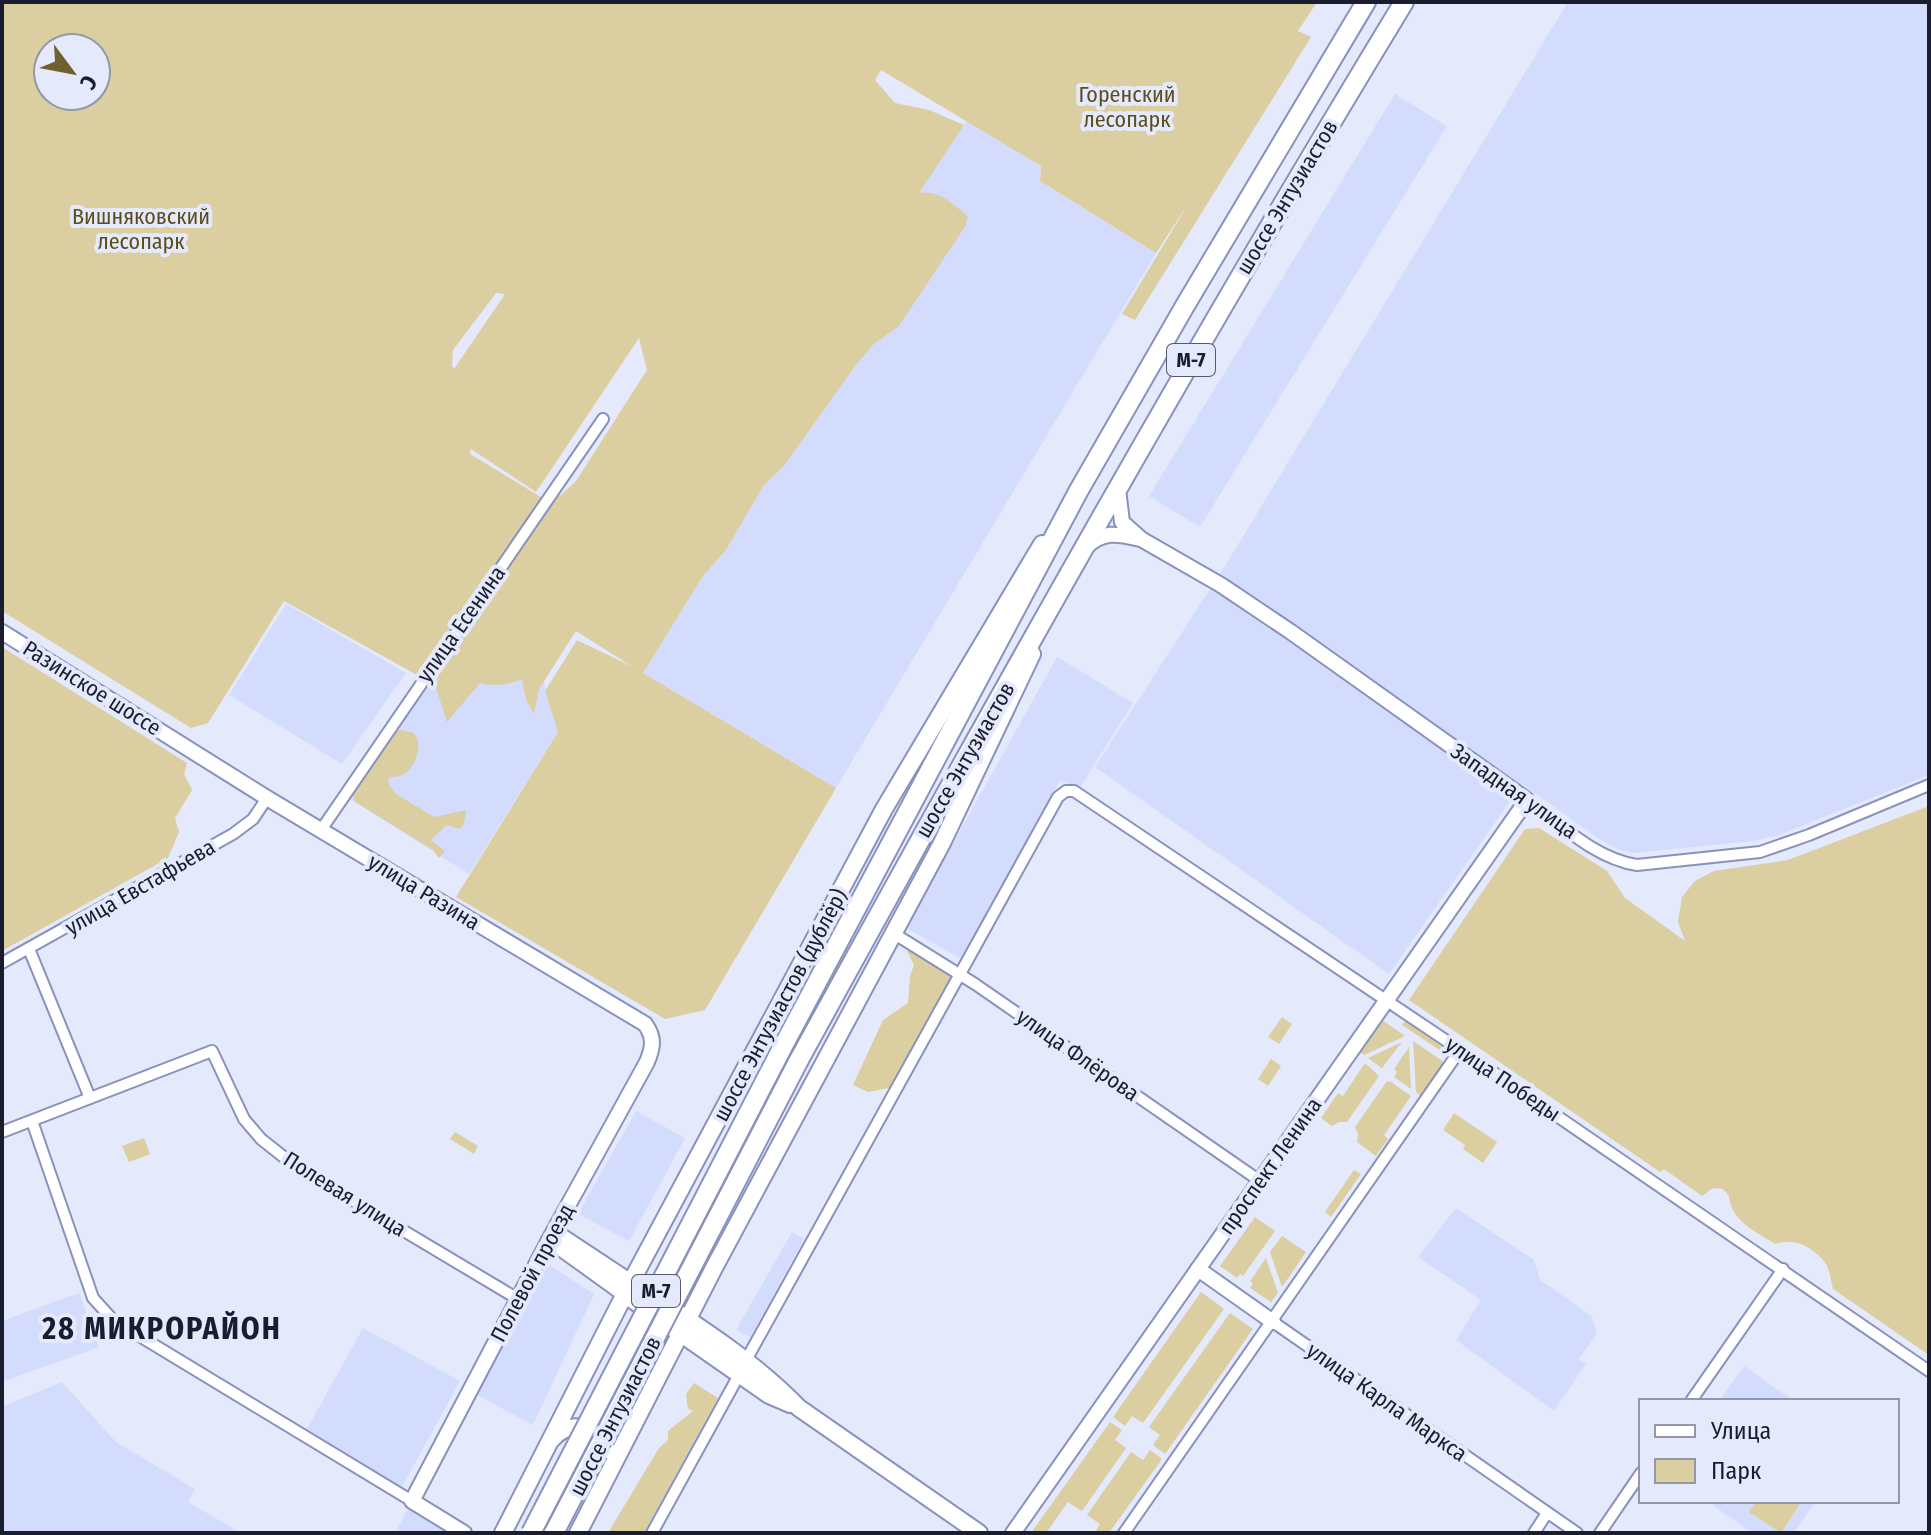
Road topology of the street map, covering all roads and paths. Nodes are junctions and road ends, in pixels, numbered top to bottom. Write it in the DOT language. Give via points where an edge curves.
graph roads {
  1 [pos="1366,2"];
  2 [pos="1404,2"];
  3 [pos="603,419"];
  4 [pos="1118,489"];
  5 [pos="1079,490"];
  6 [pos="1141,539"];
  7 [pos="1086,548"];
  8 [pos="1060,595"];
  9 [pos="2,632"];
  10 [pos="182,745"];
  11 [pos="1929,785"];
  12 [pos="267,798"];
  13 [pos="1527,800"];
  14 [pos="321,830"];
  15 [pos="893,933"];
  16 [pos="29,949"];
  17 [pos="2,963"];
  18 [pos="961,974"];
  19 [pos="1386,1002"];
  20 [pos="653,1047"];
  21 [pos="1460,1050"];
  22 [pos="741,1080"];
  23 [pos="90,1098"];
  24 [pos="795,1119"];
  25 [pos="32,1121"];
  26 [pos="2,1132"];
  27 [pos="1260,1181"];
  28 [pos="552,1236"];
  29 [pos="1198,1269"];
  30 [pos="1783,1269"];
  31 [pos="628,1288"];
  32 [pos="518,1299"];
  33 [pos="1273,1322"];
  34 [pos="684,1327"];
  35 [pos="742,1368"];
  36 [pos="1929,1371"];
  37 [pos="1692,1399"];
  38 [pos="551,1440"];
  39 [pos="1639,1476"];
  40 [pos="605,1479"];
  41 [pos="412,1501"];
  42 [pos="1547,1513"];
  43 [pos="464,1533"];
  44 [pos="503,1533"];
  45 [pos="531,1533"];
  46 [pos="554,1533"];
  47 [pos="578,1533"];
  48 [pos="652,1533"];
  49 [pos="979,1533"];
  50 [pos="1013,1533"];
  51 [pos="1124,1533"];
  52 [pos="1534,1533"];
  53 [pos="1577,1533"];
  54 [pos="1600,1533"];
  1 -- 5 [label="highway, шоссе Энтузиастов / М-7"];
  2 -- 4 [label="highway, шоссе Энтузиастов / М-7"];
  3 -- 14 [label="street, улица Есенина"];
  4 -- 6 [label="street, Западная улица" via="1122,522"];
  4 -- 7 [label="highway, шоссе Энтузиастов / М-7"];
  5 -- 22 [label="main road, шоссе Энтузиастов (дублёр)" via="891,797"];
  5 -- 45 [label="highway, шоссе Энтузиастов / М-7, bridge"];
  6 -- 7 [label="street, Западная улица" via="1110,533"];
  6 -- 13 [label="street, Западная улица" via="1291,632"];
  7 -- 8 [label="highway, шоссе Энтузиастов / М-7"];
  8 -- 15 [label="main road" via="969,789"];
  8 -- 46 [label="highway, шоссе Энтузиастов / М-7, bridge" via="799,1060"];
  9 -- 10 [label="street, Разинское шоссе"];
  10 -- 12 [label="street, улица Разина"];
  11 -- 13 [label="street, Западная улица" via="1760,852 1637,865 1607,855"];
  12 -- 14 [label="street, улица Разина"];
  12 -- 16 [label="street, улица Евстафьева" via="253,819 233,834"];
  13 -- 19 [label="street, проспект Ленина"];
  14 -- 20 [label="street, улица Разина" via="645,1024"];
  15 -- 18 [label="street, улица Флёрова"];
  15 -- 24 [label="main road"];
  16 -- 17 [label="street, улица Евстафьева"];
  16 -- 23 [label="street"];
  18 -- 19 [label="street, улица Победы" via="1058,797 1074,791"];
  18 -- 27 [label="street, улица Флёрова"];
  18 -- 35 [label="street"];
  19 -- 21 [label="street, улица Победы"];
  19 -- 27 [label="street, проспект Ленина"];
  20 -- 28 [label="street, Полевой проезд"];
  21 -- 30 [label="street, улица Победы"];
  21 -- 33 [label="street"];
  22 -- 24 [label="main road" via="737,1105 746,1122 769,1128"];
  22 -- 31 [label="main road, шоссе Энтузиастов (дублёр)"];
  23 -- 25 [label="street"];
  23 -- 32 [label="street, Полевая улица" via="212,1051 244,1119 261,1139 295,1166"];
  24 -- 34 [label="main road"];
  25 -- 26 [label="street"];
  25 -- 41 [label="street" via="93,1298 113,1320"];
  27 -- 29 [label="street, проспект Ленина"];
  28 -- 31 [label="street"];
  28 -- 32 [label="street, Полевой проезд"];
  29 -- 33 [label="street, улица Карла Маркса"];
  29 -- 50 [label="street, проспект Ленина"];
  30 -- 36 [label="street, улица Победы"];
  30 -- 37 [label="street"];
  31 -- 34 [label="main road"];
  31 -- 38 [label="main road, шоссе Энтузиастов (дублёр)"];
  32 -- 41 [label="street, Полевой проезд"];
  33 -- 42 [label="street, улица Карла Маркса"];
  33 -- 51 [label="street"];
  34 -- 35 [label="main road"];
  34 -- 40 [label="main road"];
  35 -- 48 [label="street"];
  35 -- 49 [label="main road" via="769,1395 799,1408"];
  38 -- 40 [label="main road" via="568,1428 596,1433 608,1454"];
  38 -- 44 [label="main road, шоссе Энтузиастов (дублёр)"];
  39 -- 54 [label="street"];
  40 -- 47 [label="main road"];
  41 -- 43 [label="street"];
  42 -- 52 [label="street"];
  42 -- 53 [label="street, улица Карла Маркса"];
}
